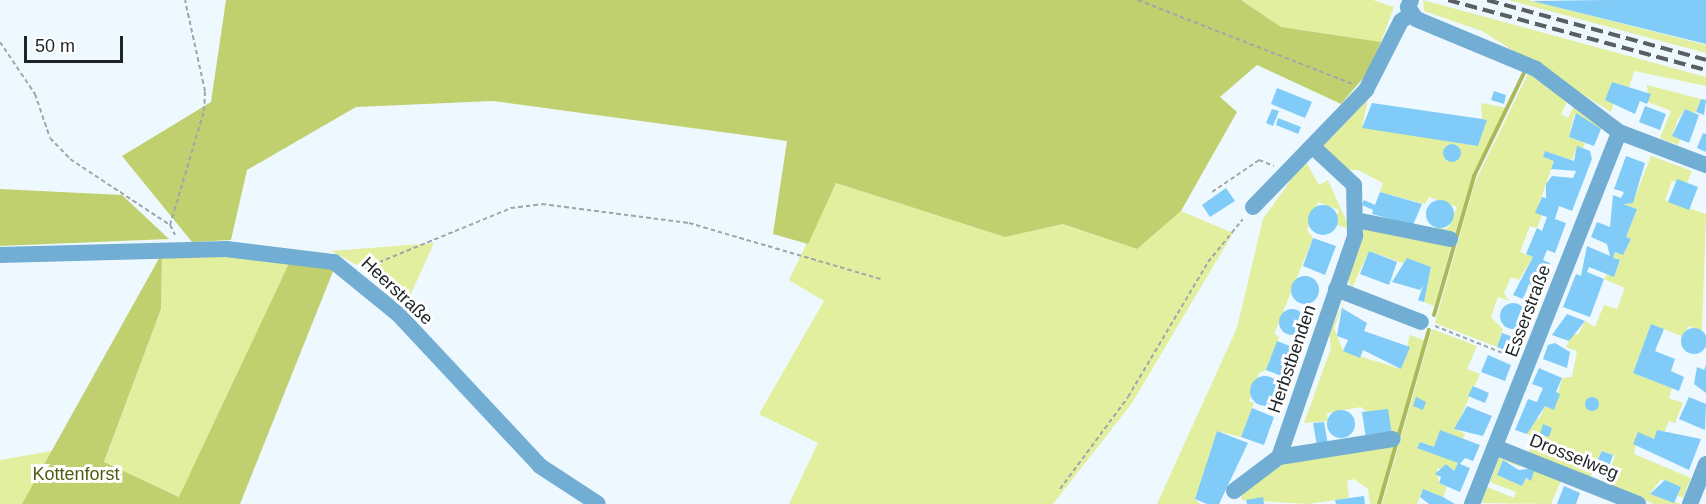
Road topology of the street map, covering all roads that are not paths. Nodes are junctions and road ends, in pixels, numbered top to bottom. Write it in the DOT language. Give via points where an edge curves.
graph roads {
  1 [pos="1411,7"];
  2 [pos="1619,132"];
  3 [pos="1312,146"];
  4 [pos="1706,165"];
  5 [pos="1253,207"];
  6 [pos="1356,220"];
  7 [pos="1450,239"];
  8 [pos="0,255"];
  9 [pos="1336,289"];
  10 [pos="1420,322"];
  11 [pos="1393,439"];
  12 [pos="1495,447"];
  13 [pos="1281,448"];
  14 [pos="1706,464"];
  15 [pos="1231,498"];
  16 [pos="598,504"];
  17 [pos="1472,504"];
  18 [pos="1638,504"];
  19 [pos="1690,504"];
  1 -- 2 [label="street" via="1536,69"];
  1 -- 3 [label="street" via="1366,90"];
  2 -- 4 [label="street"];
  2 -- 12 [label="street, Esserstraße"];
  3 -- 5 [label="street"];
  3 -- 6 [label="street, Herbstbenden" via="1354,185"];
  6 -- 7 [label="street"];
  6 -- 9 [label="street, Herbstbenden"];
  8 -- 16 [label="street, Heerstraße" via="176,250 306,256 334,262 356,276 540,466"];
  9 -- 10 [label="street, Herbstbenden"];
  9 -- 13 [label="street, Herbstbenden"];
  11 -- 13 [label="street"];
  12 -- 17 [label="street, Esserstraße"];
  12 -- 18 [label="street, Drosselweg"];
  13 -- 15 [label="street, Herbstbenden" via="1240,474"];
  14 -- 19 [label="street"];
}
